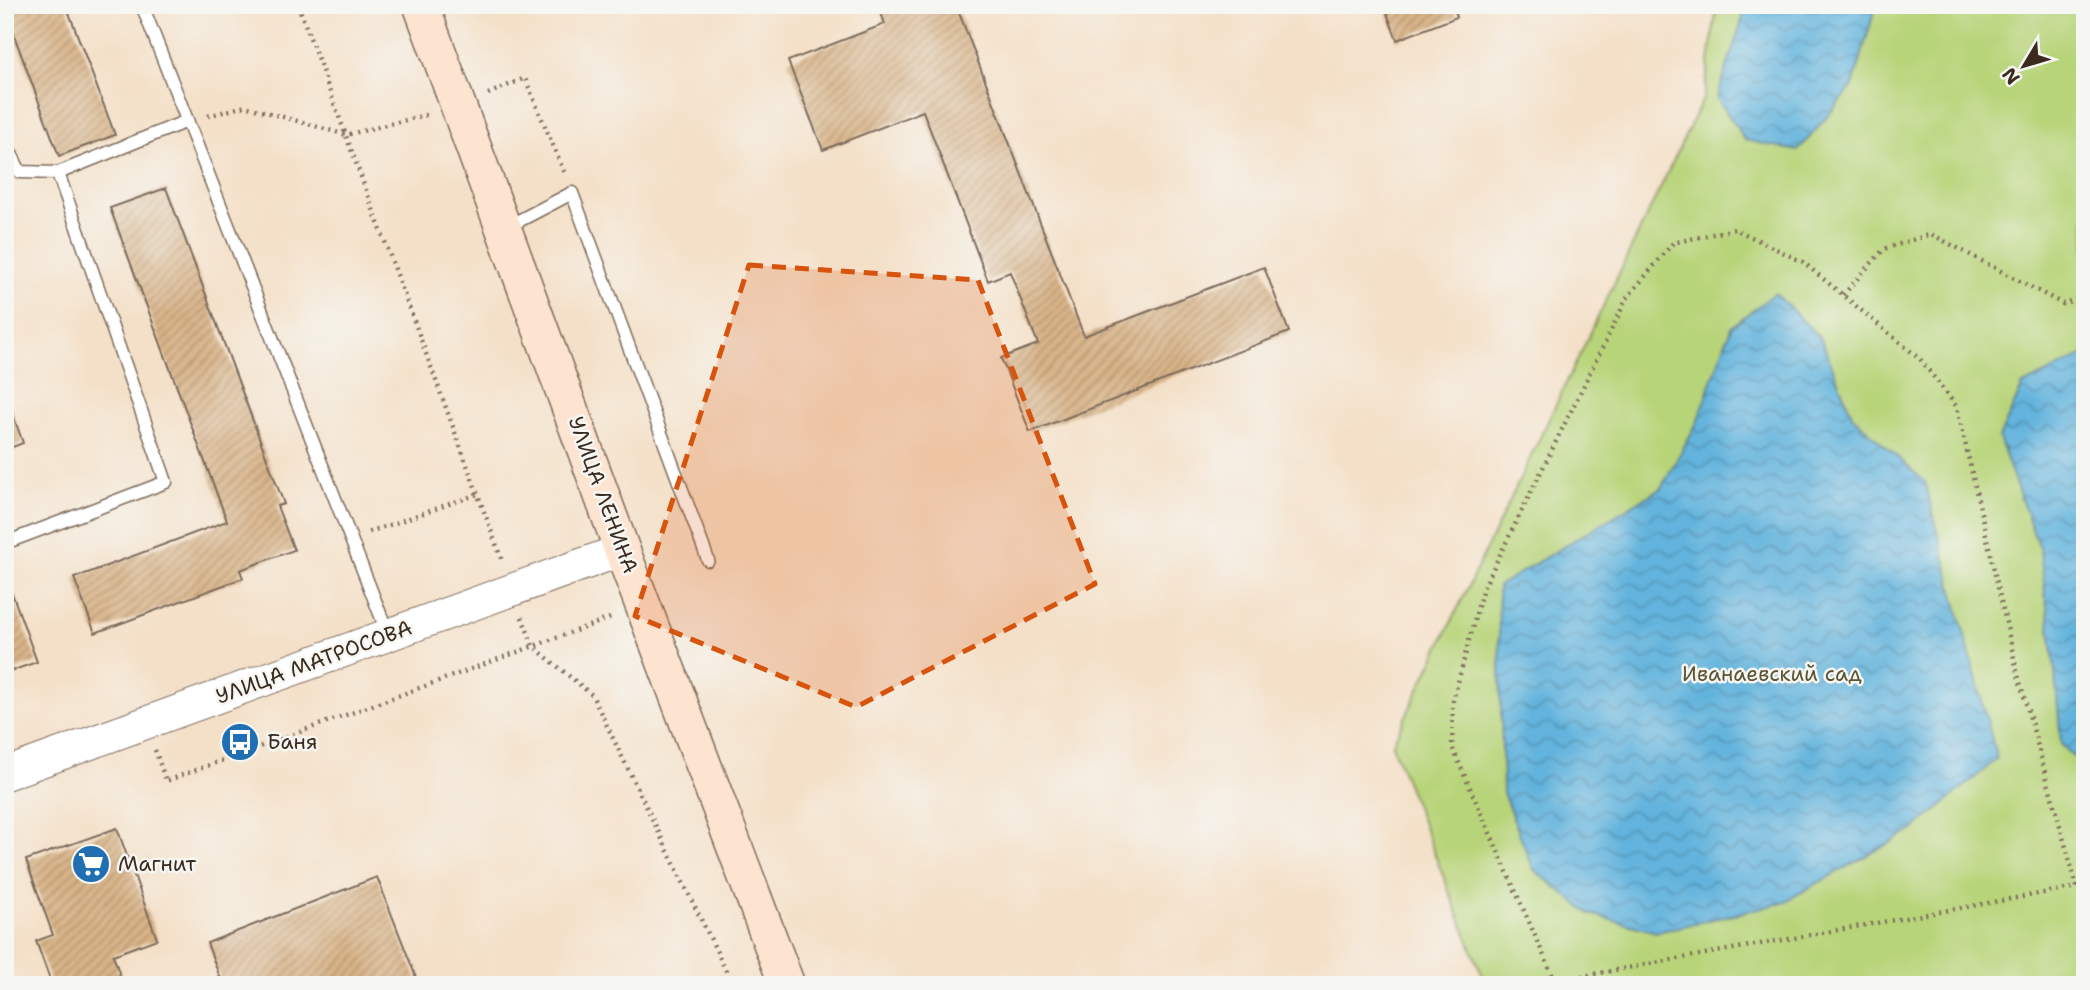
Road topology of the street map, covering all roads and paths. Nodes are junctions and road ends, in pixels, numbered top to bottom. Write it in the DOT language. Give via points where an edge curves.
graph roads {
  1 [pos="142,5"];
  2 [pos="298,5"];
  3 [pos="421,5"];
  4 [pos="486,95"];
  5 [pos="427,115"];
  6 [pos="187,121"];
  7 [pos="346,135"];
  8 [pos="5,141"];
  9 [pos="58,173"];
  10 [pos="572,193"];
  11 [pos="503,229"];
  12 [pos="1843,295"];
  13 [pos="2085,295"];
  14 [pos="478,494"];
  15 [pos="351,539"];
  16 [pos="5,543"];
  17 [pos="622,550"];
  18 [pos="708,560"];
  19 [pos="512,590"];
  20 [pos="644,605"];
  21 [pos="388,635"];
  22 [pos="533,646"];
  23 [pos="146,723"];
  24 [pos="5,774"];
  25 [pos="2085,884"];
  26 [pos="2077,887"];
  27 [pos="1553,983"];
  28 [pos="733,985"];
  29 [pos="787,985"];
  1 -- 6 [label="lane"];
  2 -- 7 [label="path"];
  3 -- 11 [label="main road, УЛИЦА ЛЕНИНА"];
  4 -- 10 [label="path" via="525,78"];
  5 -- 7 [label="path"];
  6 -- 7 [label="path" via="245,106"];
  6 -- 9 [label="lane"];
  6 -- 15 [label="lane"];
  7 -- 14 [label="path"];
  8 -- 9 [label="lane" via="20,172"];
  9 -- 16 [label="lane" via="166,482"];
  10 -- 11 [label="lane"];
  10 -- 18 [label="lane"];
  11 -- 17 [label="main road, УЛИЦА ЛЕНИНА"];
  12 -- 13 [label="path" via="1884,249 1931,234 2063,304"];
  12 -- 26 [label="path" via="1920,359 1957,407 2017,671"];
  12 -- 27 [label="path" via="1803,262 1735,229 1673,243 1627,298 1482,591 1454,701 1452,747"];
  14 -- 15 [label="path"];
  14 -- 19 [label="path"];
  15 -- 21 [label="lane"];
  17 -- 19 [label="street, УЛИЦА МАТРОСОВА"];
  17 -- 20 [label="main road, УЛИЦА ЛЕНИНА"];
  19 -- 21 [label="street, УЛИЦА МАТРОСОВА"];
  19 -- 22 [label="path"];
  20 -- 22 [label="path"];
  20 -- 29 [label="main road, УЛИЦА ЛЕНИНА"];
  21 -- 23 [label="street, УЛИЦА МАТРОСОВА"];
  22 -- 23 [label="path" via="166,781"];
  22 -- 28 [label="path" via="592,695"];
  23 -- 24 [label="street, УЛИЦА МАТРОСОВА"];
  25 -- 26 [label="path"];
  26 -- 27 [label="path"];
}
